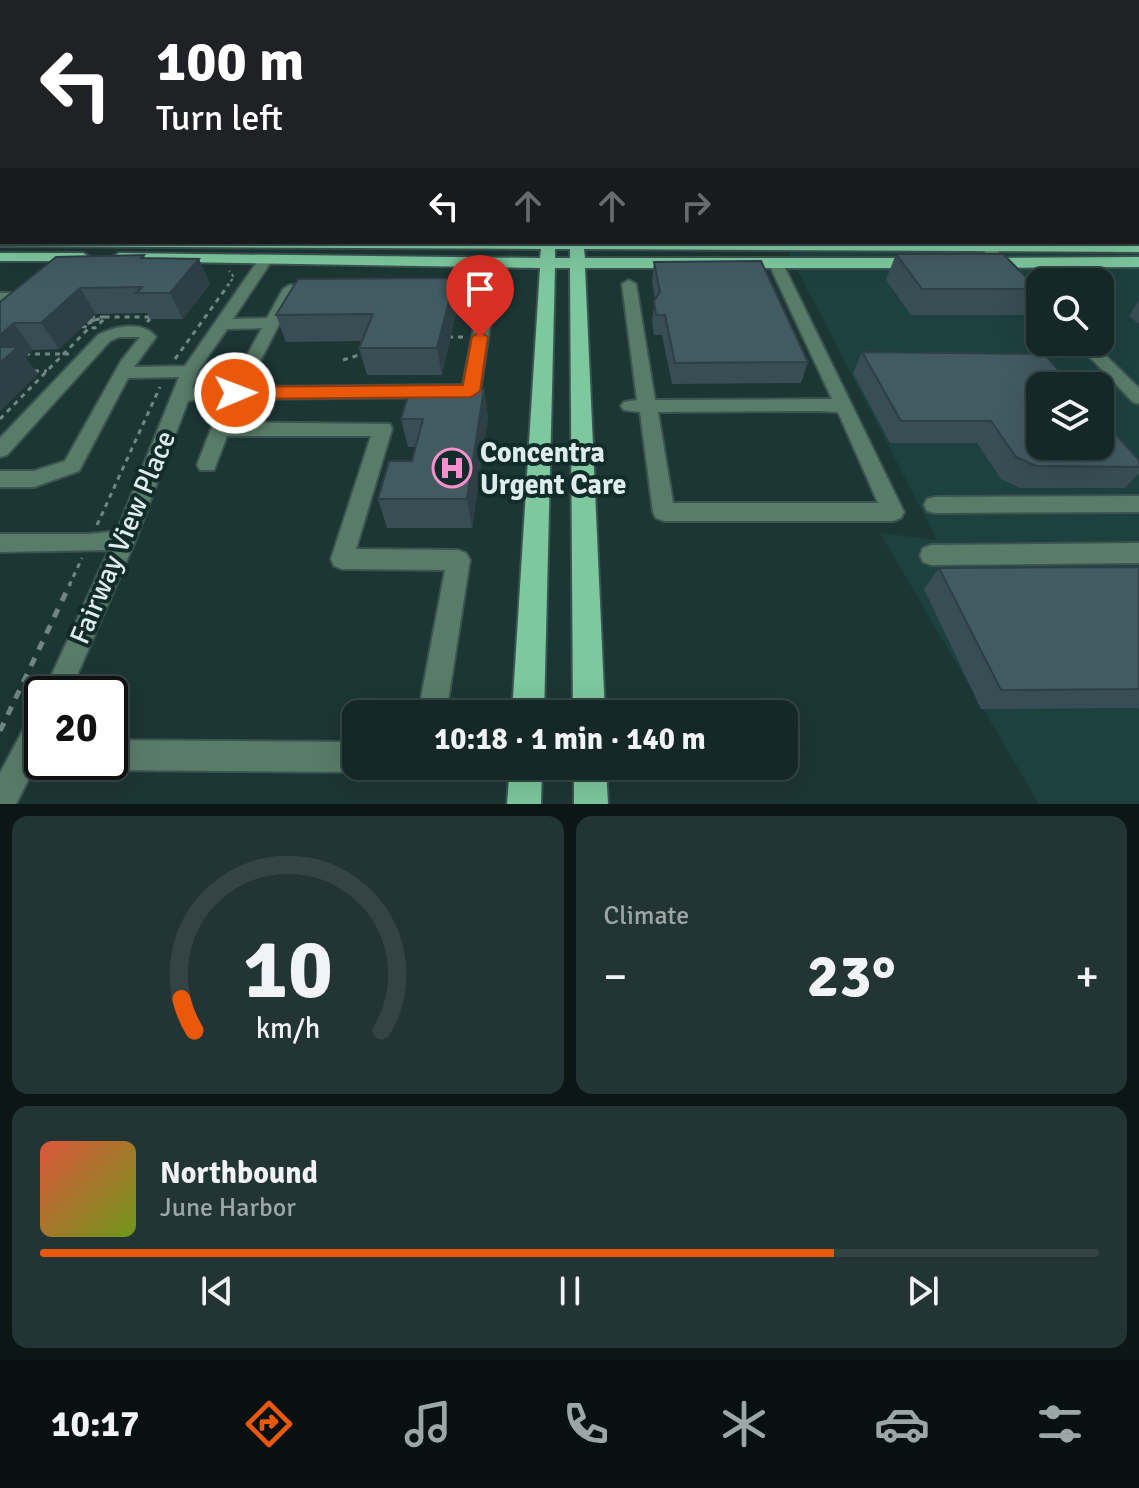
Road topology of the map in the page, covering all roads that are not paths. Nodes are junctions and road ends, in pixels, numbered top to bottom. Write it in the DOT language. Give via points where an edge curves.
graph roads {
  1 [pos="293,244"];
  2 [pos="984,245"];
  3 [pos="1139,248"];
  4 [pos="548,250"];
  5 [pos="577,250"];
  6 [pos="0,257"];
  7 [pos="266,259"];
  8 [pos="775,262"];
  9 [pos="1139,262"];
  10 [pos="1003,263"];
  11 [pos="629,284"];
  12 [pos="1026,286"];
  13 [pos="0,297"];
  14 [pos="12,318"];
  15 [pos="270,323"];
  16 [pos="222,324"];
  17 [pos="1097,356"];
  18 [pos="190,371"];
  19 [pos="123,373"];
  20 [pos="238,386"];
  21 [pos="180,396"];
  22 [pos="1139,398"];
  23 [pos="639,406"];
  24 [pos="844,406"];
  25 [pos="0,450"];
  26 [pos="207,465"];
  27 [pos="0,479"];
  28 [pos="1139,504"];
  29 [pos="935,505"];
  30 [pos="125,539"];
  31 [pos="0,543"];
  32 [pos="1139,553"];
  33 [pos="931,555"];
  34 [pos="63,676"];
  35 [pos="434,700"];
  36 [pos="529,700"];
  37 [pos="589,700"];
  38 [pos="128,755"];
  39 [pos="342,757"];
  40 [pos="24,772"];
  41 [pos="525,780"];
  42 [pos="590,780"];
  43 [pos="0,804"];
  44 [pos="524,804"];
  45 [pos="591,804"];
  1 -- 4 [label="main road"];
  2 -- 3 [label="main road"];
  2 -- 5 [label="main road"];
  2 -- 10 [label="street"];
  4 -- 5 [label="main road"];
  4 -- 7 [label="main road"];
  4 -- 36 [label="main road"];
  5 -- 8 [label="main road"];
  5 -- 37 [label="main road"];
  6 -- 7 [label="main road"];
  7 -- 16 [label="street, Fairway View Place"];
  8 -- 10 [label="main road"];
  8 -- 24 [label="street"];
  9 -- 10 [label="main road"];
  10 -- 12 [label="street"];
  11 -- 23 [label="street"];
  13 -- 14 [label="street" via="40,293"];
  15 -- 16 [label="street"];
  15 -- 20 [label="street"];
  15 -- 20 [label="street" via="290,289 488,292 471,391 235,393"];
  16 -- 18 [label="street, Fairway View Place"];
  17 -- 22 [label="street"];
  18 -- 19 [label="street"];
  18 -- 21 [label="street, Fairway View Place"];
  19 -- 25 [label="street" via="148,337 144,332 116,332 104,338"];
  19 -- 27 [label="street" via="72,466 34,479"];
  20 -- 21 [label="street"];
  21 -- 30 [label="street, Fairway View Place"];
  23 -- 24 [label="street"];
  23 -- 24 [label="street" via="664,512 893,512"];
  26 -- 35 [label="street" via="220,429 383,429 342,559 458,560"];
  28 -- 29 [label="street"];
  30 -- 31 [label="street"];
  30 -- 34 [label="street, Fairway View Place"];
  32 -- 33 [label="street"];
  38 -- 39 [label="street"];
  40 -- 43 [label="street"];
  41 -- 44 [label="main road"];
  42 -- 45 [label="main road"];
}
